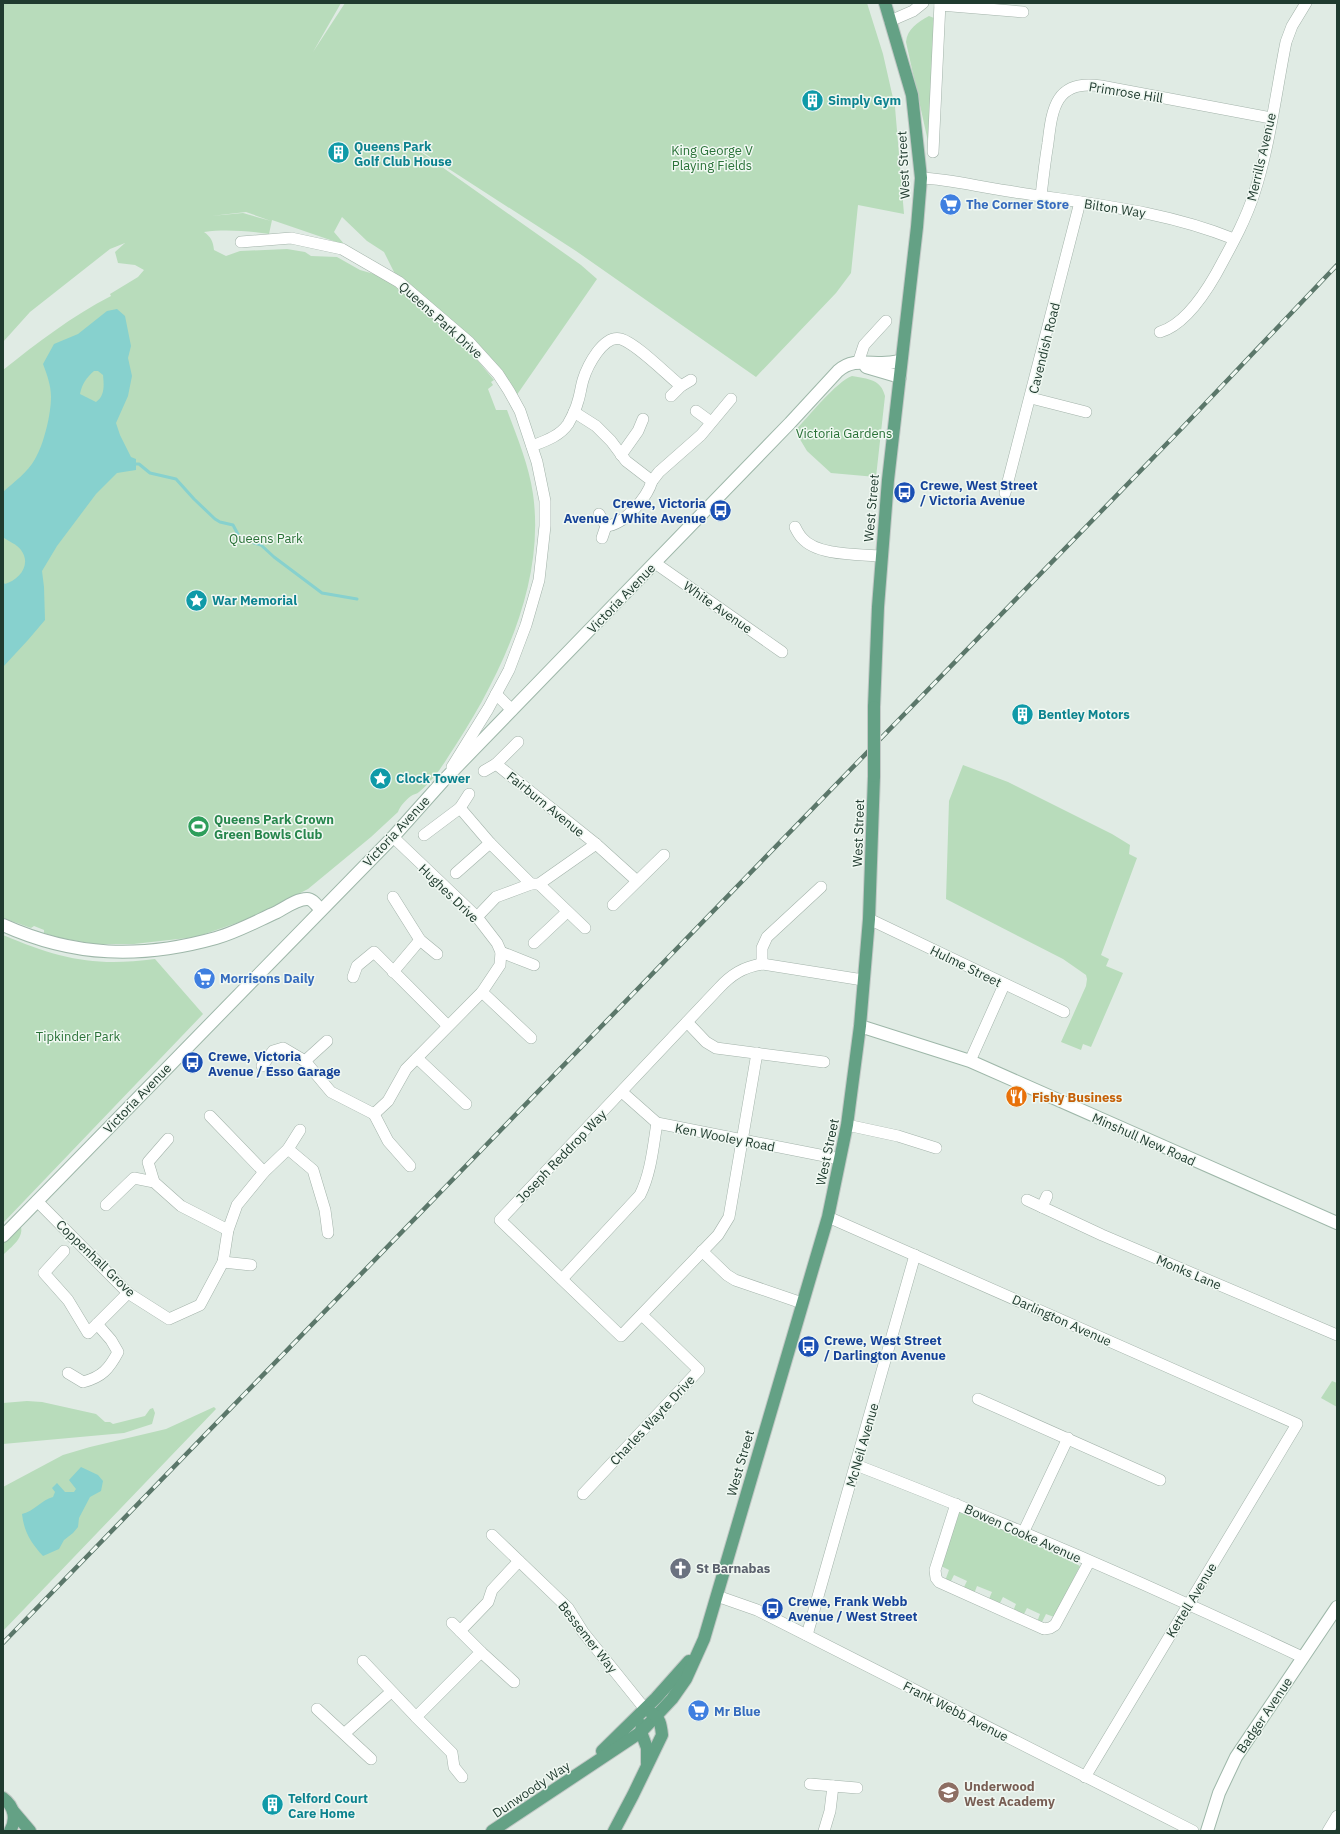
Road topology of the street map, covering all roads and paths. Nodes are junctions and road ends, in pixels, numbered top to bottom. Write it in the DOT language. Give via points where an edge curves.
graph roads {
  1 [pos="885,3"];
  2 [pos="923,3"];
  3 [pos="1306,3"];
  4 [pos="940,4"];
  5 [pos="1023,12"];
  6 [pos="890,21"];
  7 [pos="1271,118"];
  8 [pos="933,152"];
  9 [pos="921,178"];
  10 [pos="1041,196"];
  11 [pos="1080,202"];
  12 [pos="1234,239"];
  13 [pos="241,242"];
  14 [pos="886,321"];
  15 [pos="1160,332"];
  16 [pos="902,361"];
  17 [pos="859,363"];
  18 [pos="900,377"];
  19 [pos="692,380"];
  20 [pos="681,386"];
  21 [pos="670,396"];
  22 [pos="1031,398"];
  23 [pos="731,399"];
  24 [pos="696,411"];
  25 [pos="574,412"];
  26 [pos="1086,412"];
  27 [pos="643,419"];
  28 [pos="711,422"];
  29 [pos="532,446"];
  30 [pos="621,455"];
  31 [pos="652,481"];
  32 [pos="1005,493"];
  33 [pos="599,514"];
  34 [pos="606,526"];
  35 [pos="796,527"];
  36 [pos="602,538"];
  37 [pos="881,556"];
  38 [pos="655,563"];
  39 [pos="782,652"];
  40 [pos="496,694"];
  41 [pos="512,710"];
  42 [pos="518,742"];
  43 [pos="496,764"];
  44 [pos="484,771"];
  45 [pos="443,781"];
  46 [pos="468,794"];
  47 [pos="460,808"];
  48 [pos="424,835"];
  49 [pos="393,837"];
  50 [pos="490,843"];
  51 [pos="596,844"];
  52 [pos="664,855"];
  53 [pos="456,873"];
  54 [pos="637,881"];
  55 [pos="535,884"];
  56 [pos="821,887"];
  57 [pos="393,897"];
  58 [pos="613,905"];
  59 [pos="321,910"];
  60 [pos="567,912"];
  61 [pos="476,917"];
  62 [pos="869,919"];
  63 [pos="3,925"];
  64 [pos="585,928"];
  65 [pos="420,940"];
  66 [pos="534,943"];
  67 [pos="501,952"];
  68 [pos="437,954"];
  69 [pos="762,964"];
  70 [pos="534,965"];
  71 [pos="393,972"];
  72 [pos="352,977"];
  73 [pos="864,980"];
  74 [pos="1004,984"];
  75 [pos="482,992"];
  76 [pos="1064,1012"];
  77 [pos="687,1022"];
  78 [pos="447,1025"];
  79 [pos="860,1026"];
  80 [pos="531,1038"];
  81 [pos="327,1041"];
  82 [pos="757,1053"];
  83 [pos="417,1058"];
  84 [pos="305,1061"];
  85 [pos="970,1061"];
  86 [pos="824,1062"];
  87 [pos="262,1066"];
  88 [pos="622,1092"];
  89 [pos="466,1104"];
  90 [pos="374,1114"];
  91 [pos="210,1116"];
  92 [pos="656,1123"];
  93 [pos="847,1125"];
  94 [pos="300,1130"];
  95 [pos="168,1139"];
  96 [pos="741,1139"];
  97 [pos="936,1148"];
  98 [pos="288,1149"];
  99 [pos="840,1159"];
  100 [pos="410,1166"];
  101 [pos="264,1172"];
  102 [pos="154,1182"];
  103 [pos="1047,1196"];
  104 [pos="1027,1200"];
  105 [pos="37,1201"];
  106 [pos="106,1205"];
  107 [pos="1042,1207"];
  108 [pos="828,1217"];
  109 [pos="1337,1224"];
  110 [pos="228,1230"];
  111 [pos="328,1233"];
  112 [pos="3,1236"];
  113 [pos="702,1251"];
  114 [pos="64,1252"];
  115 [pos="915,1255"];
  116 [pos="223,1262"];
  117 [pos="251,1265"];
  118 [pos="562,1279"];
  119 [pos="128,1293"];
  120 [pos="802,1303"];
  121 [pos="642,1315"];
  122 [pos="97,1324"];
  123 [pos="1337,1336"];
  124 [pos="68,1373"];
  125 [pos="978,1399"];
  126 [pos="1297,1424"];
  127 [pos="1068,1438"];
  128 [pos="856,1465"];
  129 [pos="1160,1480"];
  130 [pos="583,1494"];
  131 [pos="956,1504"];
  132 [pos="1023,1533"];
  133 [pos="492,1535"];
  134 [pos="519,1561"];
  135 [pos="1089,1562"];
  136 [pos="717,1596"];
  137 [pos="1189,1604"];
  138 [pos="1337,1607"];
  139 [pos="452,1623"];
  140 [pos="460,1631"];
  141 [pos="807,1635"];
  142 [pos="699,1648"];
  143 [pos="481,1652"];
  144 [pos="1302,1657"];
  145 [pos="363,1661"];
  146 [pos="514,1682"];
  147 [pos="391,1692"];
  148 [pos="317,1709"];
  149 [pos="645,1709"];
  150 [pos="657,1716"];
  151 [pos="416,1717"];
  152 [pos="630,1723"];
  153 [pos="640,1732"];
  154 [pos="345,1733"];
  155 [pos="371,1759"];
  156 [pos="647,1766"];
  157 [pos="585,1769"];
  158 [pos="462,1777"];
  159 [pos="1085,1777"];
  160 [pos="810,1784"];
  161 [pos="833,1786"];
  162 [pos="857,1788"];
  163 [pos="3,1798"];
  164 [pos="13,1810"];
  165 [pos="1337,1816"];
  166 [pos="10,1831"];
  167 [pos="30,1831"];
  168 [pos="492,1831"];
  169 [pos="614,1831"];
  170 [pos="824,1831"];
  171 [pos="1193,1831"];
  172 [pos="1207,1831"];
  173 [pos="1328,1831"];
  1 -- 6 [label="main road, West Street"];
  2 -- 6 [label="street" via="913,11"];
  3 -- 7 [label="street, Merrills Avenue" via="1286,42"];
  4 -- 5 [label="street"];
  4 -- 8 [label="street"];
  6 -- 9 [label="main road, West Street" via="912,95"];
  7 -- 10 [label="street, Primrose Hill" via="1101,86 1075,86 1062,95 1053,110"];
  7 -- 12 [label="street, Merrills Avenue" via="1254,194"];
  9 -- 10 [label="street, Bilton Way"];
  9 -- 16 [label="main road, West Street" via="918,227"];
  10 -- 11 [label="street, Bilton Way"];
  11 -- 12 [label="street, Bilton Way" via="1156,214"];
  11 -- 22 [label="street, Cavendish Road"];
  12 -- 15 [label="street, Merrills Avenue" via="1201,297 1171,328"];
  13 -- 29 [label="street, Queens Park Drive" via="291,238 342,249 399,282 469,342 493,367 520,411"];
  14 -- 17 [label="street" via="864,346"];
  16 -- 17 [label="street, Victoria Avenue"];
  16 -- 18 [label="main road, West Street"];
  17 -- 18 [label="street" via="867,368"];
  17 -- 38 [label="street, Victoria Avenue" via="848,364 838,371"];
  18 -- 37 [label="main road, West Street"];
  19 -- 20 [label="street"];
  20 -- 21 [label="street"];
  20 -- 25 [label="street" via="633,345 614,338 605,342 588,369"];
  22 -- 26 [label="street"];
  22 -- 32 [label="street, Cavendish Road"];
  23 -- 28 [label="street"];
  24 -- 28 [label="street"];
  25 -- 29 [label="street" via="560,432"];
  25 -- 30 [label="street" via="596,426"];
  27 -- 30 [label="street"];
  28 -- 31 [label="street" via="701,435"];
  29 -- 40 [label="street, Queens Park Drive" via="545,501 543,554 539,580 526,625 512,663"];
  30 -- 31 [label="street"];
  31 -- 34 [label="street" via="646,494 632,511 620,521"];
  33 -- 34 [label="street"];
  34 -- 36 [label="street"];
  35 -- 37 [label="street" via="803,540 822,549"];
  37 -- 62 [label="main road, West Street, bridge" via="874,707"];
  38 -- 39 [label="street, White Avenue"];
  38 -- 41 [label="street, Victoria Avenue"];
  40 -- 41 [label="street"];
  40 -- 45 [label="street, Queens Park Drive"];
  41 -- 45 [label="street, Victoria Avenue"];
  42 -- 43 [label="street, Fairburn Avenue"];
  43 -- 44 [label="street, Fairburn Avenue"];
  43 -- 51 [label="street, Fairburn Avenue"];
  45 -- 49 [label="street, Victoria Avenue"];
  46 -- 47 [label="street"];
  47 -- 48 [label="street"];
  47 -- 50 [label="street"];
  49 -- 59 [label="street, Victoria Avenue"];
  49 -- 61 [label="street, Hughes Drive"];
  50 -- 53 [label="street"];
  50 -- 55 [label="street"];
  51 -- 54 [label="street, Fairburn Avenue"];
  51 -- 55 [label="street, Fairburn Avenue"];
  52 -- 54 [label="street"];
  54 -- 58 [label="street"];
  55 -- 60 [label="street"];
  55 -- 61 [label="street, Fairburn Avenue" via="496,897"];
  56 -- 69 [label="street" via="767,937 762,948"];
  57 -- 65 [label="street"];
  59 -- 63 [label="street" via="306,899 217,938 186,946 138,953 76,949 35,938"];
  59 -- 105 [label="street, Victoria Avenue"];
  60 -- 64 [label="street"];
  60 -- 66 [label="street"];
  61 -- 67 [label="street, Hughes Drive"];
  62 -- 73 [label="main road, West Street"];
  62 -- 74 [label="street, Hulme Street"];
  65 -- 68 [label="street"];
  65 -- 71 [label="street"];
  67 -- 70 [label="street"];
  67 -- 75 [label="street" via="500,965"];
  69 -- 73 [label="street"];
  69 -- 77 [label="street, Joseph Reddrop Way" via="751,966 727,979"];
  71 -- 72 [label="street" via="374,952 357,966"];
  71 -- 78 [label="street"];
  73 -- 79 [label="main road, West Street"];
  74 -- 76 [label="street, Hulme Street"];
  74 -- 85 [label="street"];
  75 -- 78 [label="street"];
  75 -- 80 [label="street"];
  77 -- 82 [label="street" via="706,1042 716,1048"];
  77 -- 88 [label="street, Joseph Reddrop Way"];
  78 -- 83 [label="street"];
  79 -- 85 [label="street, Minshull New Road"];
  79 -- 93 [label="main road, West Street"];
  81 -- 84 [label="street"];
  82 -- 86 [label="street"];
  82 -- 96 [label="street"];
  83 -- 89 [label="street"];
  83 -- 90 [label="street" via="406,1069 388,1100"];
  84 -- 87 [label="street" via="283,1048 273,1051"];
  84 -- 90 [label="street" via="331,1092"];
  85 -- 109 [label="street, Minshull New Road"];
  88 -- 92 [label="street, Ken Wooley Road"];
  88 -- 118 [label="street, Joseph Reddrop Way" via="500,1220"];
  90 -- 100 [label="street" via="388,1141"];
  91 -- 101 [label="street"];
  92 -- 96 [label="street, Ken Wooley Road"];
  92 -- 118 [label="street" via="649,1170 640,1195"];
  93 -- 97 [label="street" via="898,1136"];
  93 -- 99 [label="main road, West Street"];
  94 -- 98 [label="street, Coppenhall Grove"];
  95 -- 102 [label="street" via="148,1162"];
  96 -- 99 [label="street, Ken Wooley Road"];
  96 -- 113 [label="street" via="729,1217 725,1226"];
  98 -- 101 [label="street, Coppenhall Grove"];
  98 -- 111 [label="street" via="313,1170 325,1210"];
  99 -- 108 [label="main road, West Street"];
  101 -- 110 [label="street, Coppenhall Grove" via="238,1205"];
  102 -- 106 [label="street" via="134,1178"];
  102 -- 110 [label="street" via="181,1206"];
  103 -- 107 [label="street"];
  104 -- 107 [label="street, Monks Lane"];
  105 -- 112 [label="street, Victoria Avenue"];
  105 -- 119 [label="street, Coppenhall Grove"];
  107 -- 123 [label="street, Monks Lane"];
  108 -- 115 [label="street, Darlington Avenue"];
  108 -- 120 [label="main road, West Street"];
  110 -- 116 [label="street, Coppenhall Grove"];
  113 -- 120 [label="street" via="735,1280"];
  113 -- 121 [label="street"];
  114 -- 122 [label="street" via="44,1273 68,1300 88,1333"];
  115 -- 126 [label="street, Darlington Avenue"];
  115 -- 128 [label="street, McNeil Avenue"];
  116 -- 117 [label="street"];
  116 -- 119 [label="street, Coppenhall Grove" via="200,1305 170,1319"];
  118 -- 121 [label="street" via="621,1336"];
  119 -- 122 [label="street"];
  120 -- 136 [label="main road, West Street"];
  121 -- 130 [label="street, Charles Wayte Drive" via="699,1370"];
  122 -- 124 [label="street" via="118,1352 110,1367 96,1379 84,1382"];
  125 -- 127 [label="street"];
  126 -- 137 [label="street, Kettell Avenue"];
  127 -- 129 [label="street"];
  127 -- 132 [label="street"];
  128 -- 131 [label="street, Bowen Cooke Avenue"];
  128 -- 141 [label="street, McNeil Avenue"];
  131 -- 132 [label="street, Bowen Cooke Avenue"];
  131 -- 135 [label="street, Bowen Cooke Avenue" via="935,1570 936,1578 1044,1629 1055,1625"];
  132 -- 135 [label="street, Bowen Cooke Avenue"];
  133 -- 134 [label="street, Bessemer Way"];
  134 -- 140 [label="street" via="492,1590 488,1602"];
  134 -- 149 [label="street, Bessemer Way" via="568,1608 582,1632"];
  135 -- 137 [label="street, Bowen Cooke Avenue"];
  136 -- 141 [label="street, Frank Webb Avenue" via="757,1610"];
  136 -- 142 [label="main road, West Street"];
  137 -- 144 [label="street, Bowen Cooke Avenue"];
  137 -- 159 [label="street, Kettell Avenue"];
  138 -- 144 [label="street, Badger Avenue"];
  139 -- 140 [label="street"];
  140 -- 143 [label="street"];
  141 -- 159 [label="street, Frank Webb Avenue"];
  142 -- 149 [label="main road, West Street" via="679,1674"];
  142 -- 150 [label="main road, West Street" via="686,1679"];
  143 -- 146 [label="street"];
  143 -- 151 [label="street"];
  144 -- 172 [label="street, Badger Avenue" via="1236,1757 1219,1793"];
  145 -- 147 [label="street"];
  147 -- 151 [label="street"];
  147 -- 154 [label="street"];
  148 -- 154 [label="street"];
  149 -- 150 [label="main road"];
  149 -- 152 [label="main road, West Street"];
  149 -- 153 [label="main road"];
  150 -- 153 [label="main road, West Street"];
  150 -- 156 [label="main road" via="662,1735"];
  151 -- 158 [label="street" via="452,1753 454,1767"];
  152 -- 157 [label="main road, Dunwoody Way"];
  153 -- 156 [label="main road" via="647,1748"];
  153 -- 157 [label="main road, Dunwoody Way"];
  154 -- 155 [label="street"];
  156 -- 169 [label="main road"];
  157 -- 168 [label="main road, Dunwoody Way"];
  159 -- 171 [label="street, Frank Webb Avenue"];
  160 -- 161 [label="street"];
  161 -- 162 [label="street"];
  161 -- 170 [label="street"];
  163 -- 164 [label="main road"];
  164 -- 166 [label="main road" via="14,1821"];
  164 -- 167 [label="main road"];
  165 -- 173 [label="street"];
}
